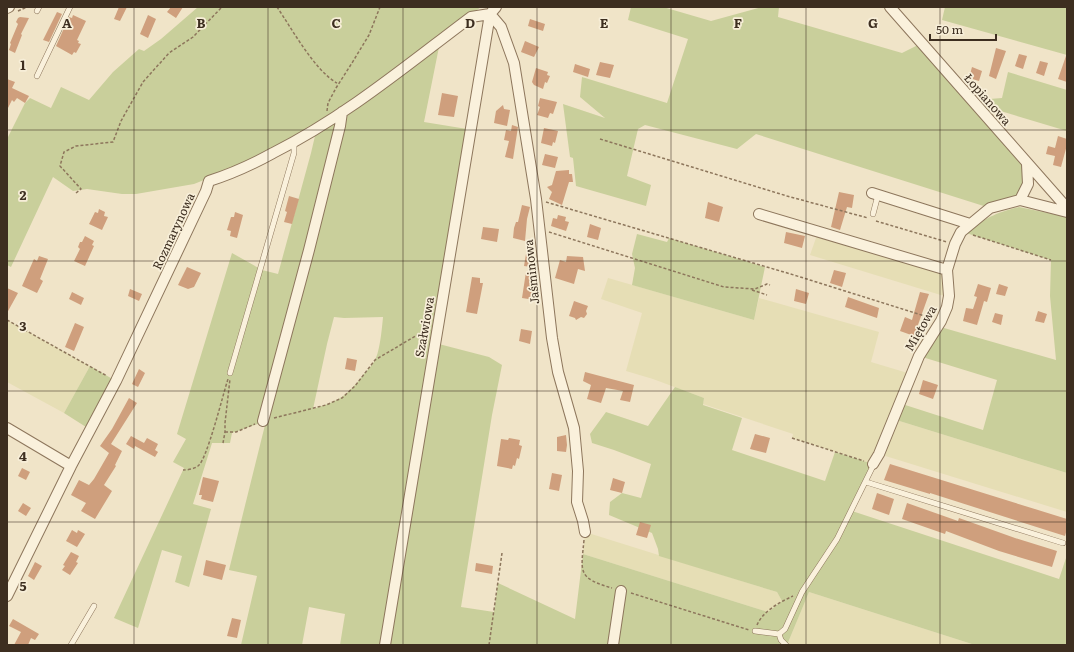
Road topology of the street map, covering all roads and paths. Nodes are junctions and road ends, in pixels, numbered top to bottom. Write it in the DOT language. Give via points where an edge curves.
graph roads {
  1 [pos="70,7"];
  2 [pos="222,7"];
  3 [pos="277,7"];
  4 [pos="380,7"];
  5 [pos="890,7"];
  6 [pos="493,11"];
  7 [pos="37,76"];
  8 [pos="338,84"];
  9 [pos="342,112"];
  10 [pos="328,122"];
  11 [pos="600,139"];
  12 [pos="294,143"];
  13 [pos="1027,164"];
  14 [pos="76,193"];
  15 [pos="875,194"];
  16 [pos="536,199"];
  17 [pos="1020,200"];
  18 [pos="1067,208"];
  19 [pos="1067,212"];
  20 [pos="759,214"];
  21 [pos="873,214"];
  22 [pos="970,224"];
  23 [pos="540,230"];
  24 [pos="961,232"];
  25 [pos="955,244"];
  26 [pos="1051,260"];
  27 [pos="947,270"];
  28 [pos="770,285"];
  29 [pos="750,289"];
  30 [pos="767,295"];
  31 [pos="7,320"];
  32 [pos="941,321"];
  33 [pos="438,323"];
  34 [pos="230,374"];
  35 [pos="116,381"];
  36 [pos="263,421"];
  37 [pos="7,428"];
  38 [pos="225,432"];
  39 [pos="792,438"];
  40 [pos="223,443"];
  41 [pos="879,454"];
  42 [pos="873,464"];
  43 [pos="71,466"];
  44 [pos="183,470"];
  45 [pos="866,482"];
  46 [pos="585,532"];
  47 [pos="1063,543"];
  48 [pos="502,553"];
  49 [pos="621,591"];
  50 [pos="802,592"];
  51 [pos="7,596"];
  52 [pos="94,606"];
  53 [pos="755,631"];
  54 [pos="779,634"];
  55 [pos="70,645"];
  56 [pos="385,645"];
  57 [pos="489,645"];
  58 [pos="613,645"];
  59 [pos="786,645"];
  1 -- 7 [label="lane"];
  2 -- 14 [label="path" via="193,37 169,53 143,82 121,121 113,142 76,146 64,152 60,166 82,189"];
  3 -- 8 [label="path" via="319,67"];
  4 -- 8 [label="path" via="369,35"];
  5 -- 13 [label="street, Łopianowa"];
  6 -- 9 [label="street, Rozmarynowa" via="471,17"];
  6 -- 16 [label="street, Jaśminowa" via="502,27 514,63"];
  6 -- 33 [label="street, Szałwiowa"];
  8 -- 10 [label="path" via="328,103"];
  9 -- 10 [label="street, Rozmarynowa"];
  9 -- 36 [label="street" via="309,250"];
  10 -- 12 [label="street, Rozmarynowa"];
  11 -- 25 [label="path"];
  12 -- 34 [label="lane" via="294,153"];
  12 -- 35 [label="street, Rozmarynowa" via="257,162 209,181"];
  13 -- 17 [label="street" via="1028,184"];
  13 -- 18 [label="street, Łopianowa"];
  15 -- 21 [label="lane"];
  15 -- 22 [label="street"];
  16 -- 23 [label="street, Jaśminowa"];
  16 -- 32 [label="path"];
  17 -- 19 [label="street, Miętowa"];
  17 -- 22 [label="street, Miętowa" via="990,208"];
  20 -- 27 [label="street"];
  22 -- 24 [label="street, Miętowa"];
  23 -- 29 [label="path" via="724,287"];
  23 -- 46 [label="street, Jaśminowa" via="552,338 558,372 574,428 578,471 577,502"];
  24 -- 25 [label="street, Miętowa"];
  24 -- 26 [label="path"];
  25 -- 27 [label="street, Miętowa"];
  27 -- 32 [label="street, Miętowa" via="949,296"];
  28 -- 29 [label="path"];
  29 -- 30 [label="path"];
  31 -- 35 [label="path"];
  32 -- 41 [label="street, Miętowa" via="918,356"];
  33 -- 36 [label="path" via="375,360 342,398 326,405"];
  33 -- 56 [label="street, Szałwiowa"];
  34 -- 38 [label="path"];
  34 -- 44 [label="path" via="202,461 198,466"];
  35 -- 43 [label="street, Rozmarynowa"];
  36 -- 38 [label="path" via="236,432"];
  37 -- 43 [label="street"];
  38 -- 40 [label="path"];
  39 -- 42 [label="path"];
  41 -- 42 [label="street, Miętowa"];
  41 -- 45 [label="lane, Miętowa"];
  43 -- 51 [label="street, Rozmarynowa"];
  45 -- 47 [label="lane"];
  45 -- 50 [label="lane, Miętowa" via="837,538"];
  46 -- 49 [label="path" via="582,568 585,575 595,583"];
  48 -- 57 [label="path"];
  49 -- 53 [label="path"];
  49 -- 58 [label="street"];
  50 -- 53 [label="path" via="782,601 760,618"];
  50 -- 54 [label="lane, Miętowa" via="785,629"];
  52 -- 55 [label="lane"];
  53 -- 54 [label="lane"];
  54 -- 59 [label="lane"];
}
